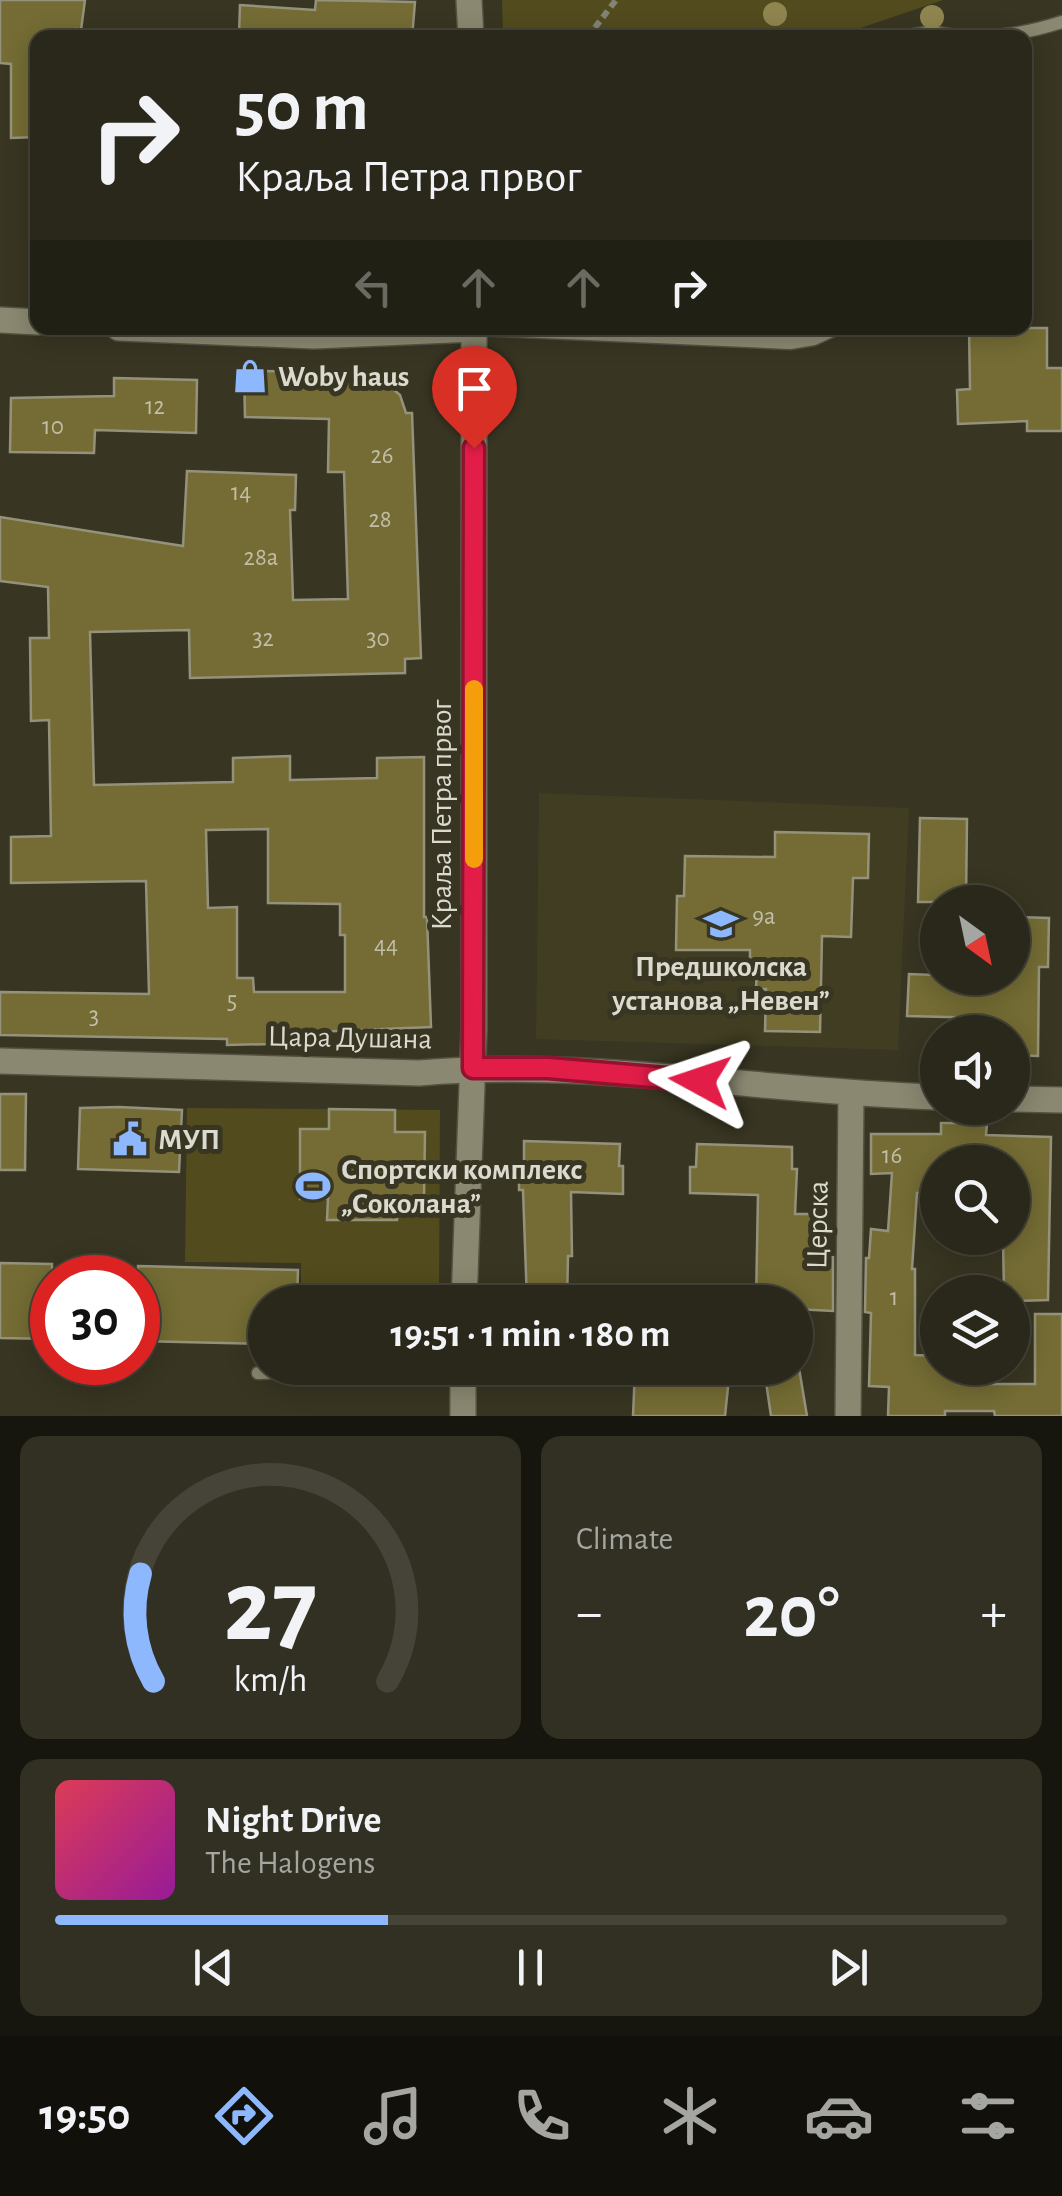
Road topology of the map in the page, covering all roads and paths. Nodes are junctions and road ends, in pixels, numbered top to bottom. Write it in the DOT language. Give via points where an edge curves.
graph roads {
  1 [pos="468,0"];
  2 [pos="616,0"];
  3 [pos="1062,22"];
  4 [pos="470,30"];
  5 [pos="592,30"];
  6 [pos="1032,31"];
  7 [pos="0,320"];
  8 [pos="30,322"];
  9 [pos="290,335"];
  10 [pos="334,335"];
  11 [pos="474,335"];
  12 [pos="621,335"];
  13 [pos="823,335"];
  14 [pos="0,1061"];
  15 [pos="473,1068"];
  16 [pos="851,1094"];
  17 [pos="920,1096"];
  18 [pos="1030,1099"];
  19 [pos="1062,1100"];
  20 [pos="464,1285"];
  21 [pos="463,1385"];
  22 [pos="464,1416"];
  23 [pos="848,1416"];
  1 -- 4 [label="street"];
  2 -- 5 [label="path"];
  3 -- 6 [label="lane"];
  7 -- 8 [label="street"];
  9 -- 10 [label="street"];
  11 -- 15 [label="street, Краља Петра првог"];
  12 -- 13 [label="lane" via="790,343"];
  14 -- 15 [label="street, Цара Душана" via="420,1073"];
  15 -- 16 [label="street, Цара Душана" via="548,1068"];
  15 -- 20 [label="street, Краља Петра првог"];
  16 -- 17 [label="street, Цара Душана"];
  16 -- 23 [label="street, Церска"];
  18 -- 19 [label="street"];
  21 -- 22 [label="street"];
}
